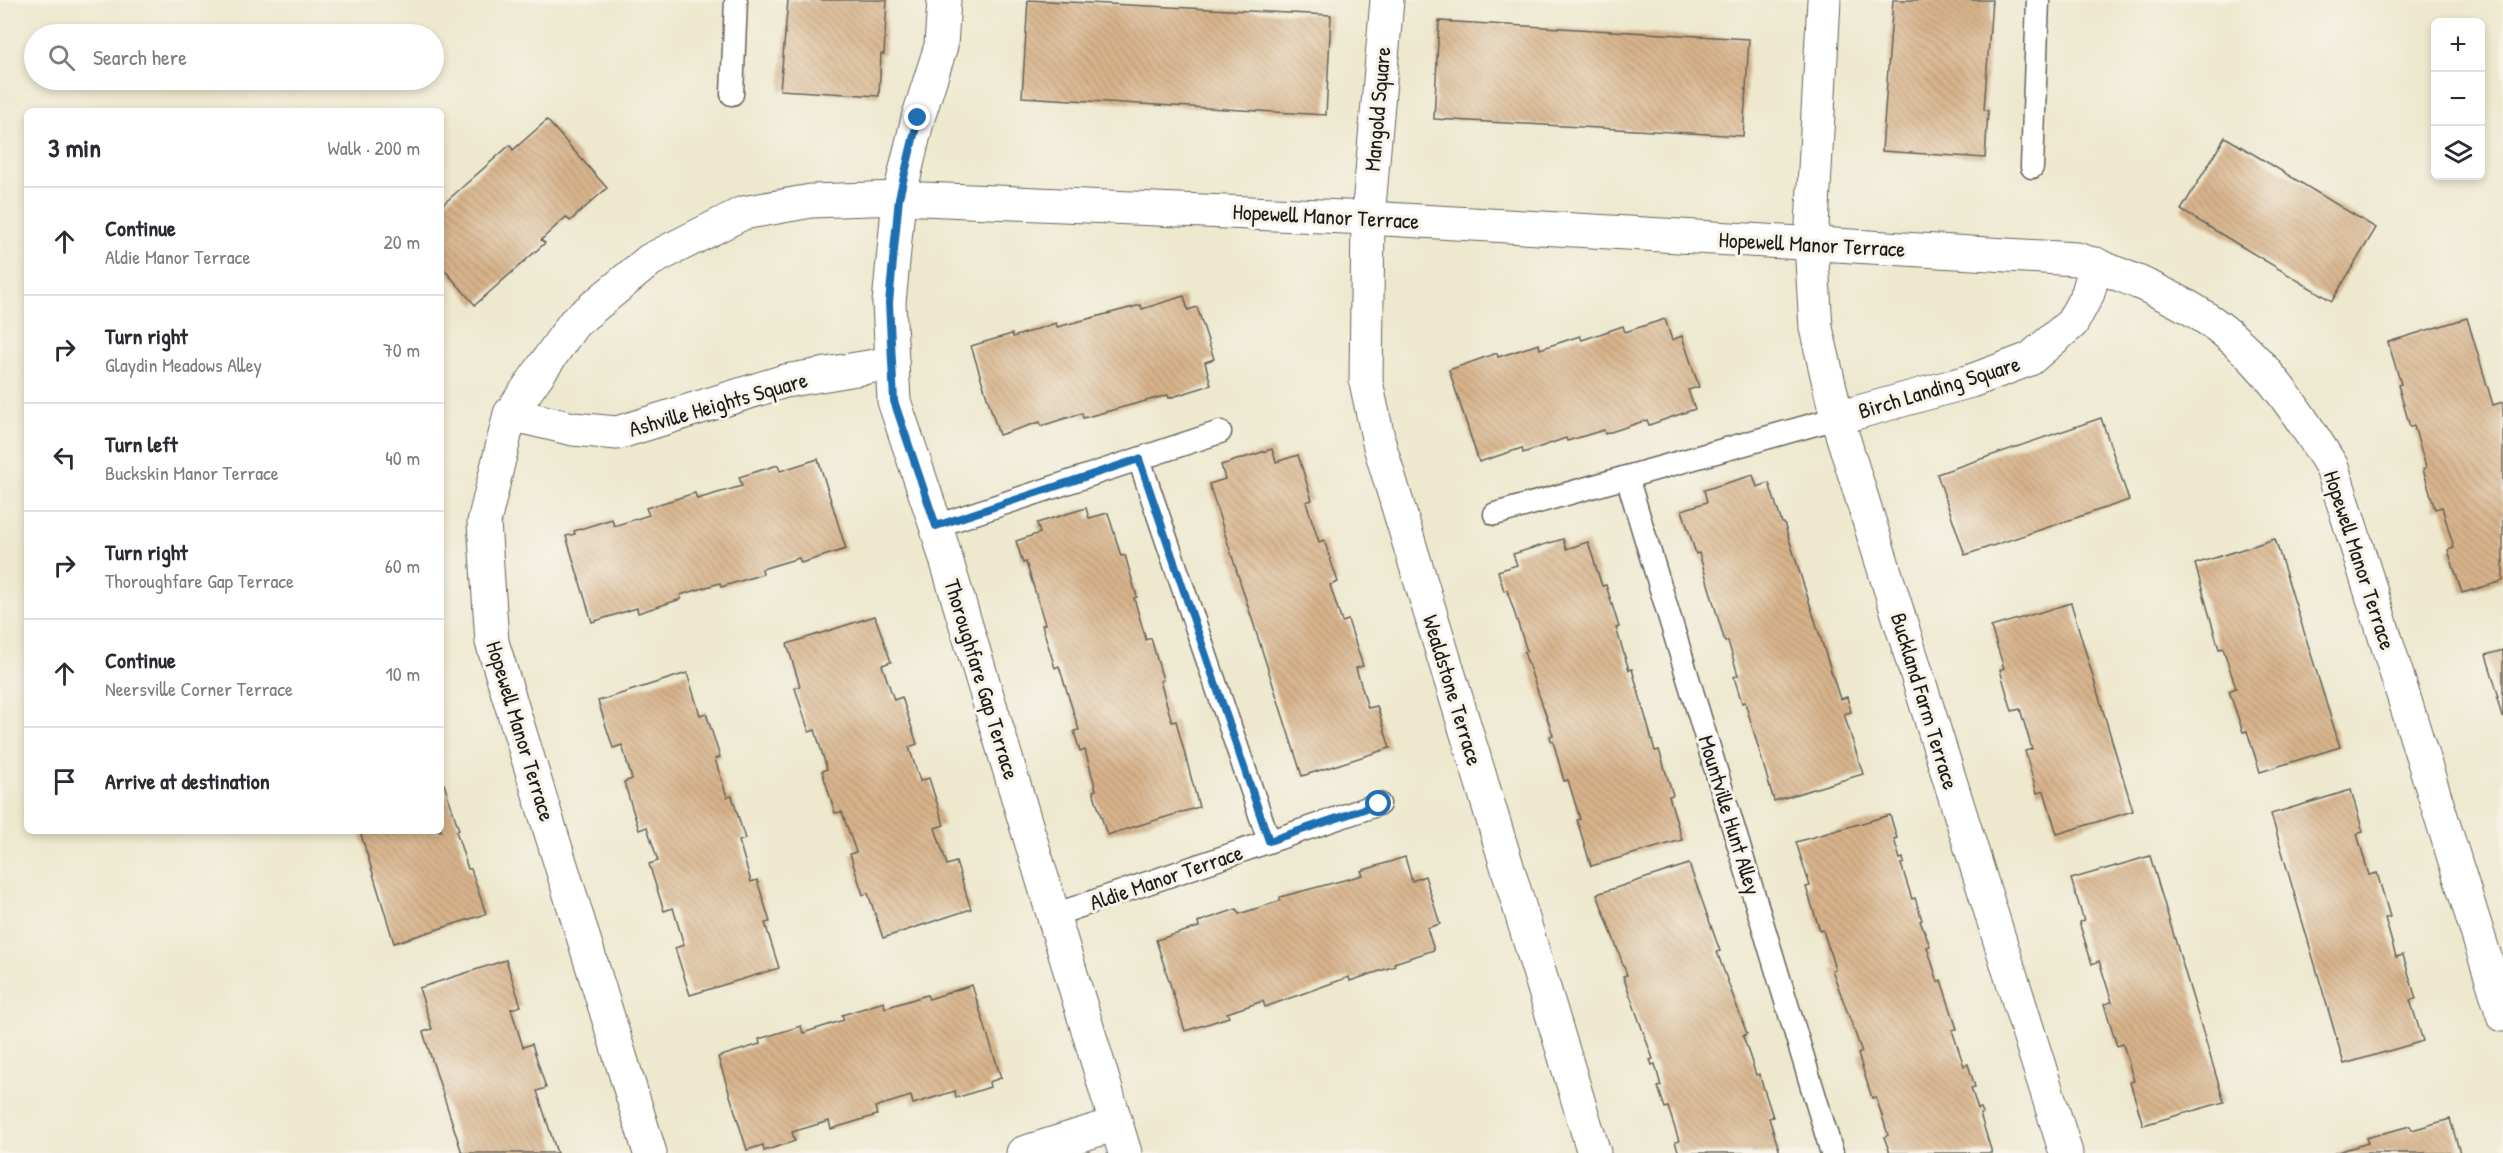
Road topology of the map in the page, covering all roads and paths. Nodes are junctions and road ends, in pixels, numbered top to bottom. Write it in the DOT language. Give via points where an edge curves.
graph roads {
  1 [pos="736,0"];
  2 [pos="944,0"];
  3 [pos="1387,0"];
  4 [pos="1824,0"];
  5 [pos="2038,0"];
  6 [pos="732,94"];
  7 [pos="2032,167"];
  8 [pos="899,198"];
  9 [pos="1368,218"];
  10 [pos="1811,244"];
  11 [pos="2096,264"];
  12 [pos="892,363"];
  13 [pos="510,414"];
  14 [pos="1837,418"];
  15 [pos="1220,432"];
  16 [pos="1139,459"];
  17 [pos="1627,477"];
  18 [pos="1495,514"];
  19 [pos="936,526"];
  20 [pos="1379,804"];
  21 [pos="1269,841"];
  22 [pos="1054,915"];
  23 [pos="2503,1015"];
  24 [pos="1121,1139"];
  25 [pos="650,1153"];
  26 [pos="1023,1153"];
  27 [pos="1594,1153"];
  28 [pos="1832,1153"];
  29 [pos="2066,1153"];
  1 -- 6 [label="lane"];
  2 -- 8 [label="street, Thoroughfare Gap Terrace" via="941,46"];
  3 -- 9 [label="street, Mangold Square"];
  4 -- 10 [label="street, Buckland Farm Terrace"];
  5 -- 7 [label="lane"];
  8 -- 9 [label="street, Hopewell Manor Terrace"];
  8 -- 12 [label="street, Thoroughfare Gap Terrace" via="889,303"];
  8 -- 13 [label="street, Hopewell Manor Terrace" via="811,201 743,213 650,260 574,323"];
  9 -- 10 [label="street, Hopewell Manor Terrace"];
  9 -- 27 [label="street, Wealdstone Terrace" via="1366,382 1380,447"];
  10 -- 11 [label="street, Hopewell Manor Terrace" via="2076,259"];
  10 -- 14 [label="street, Buckland Farm Terrace" via="1816,328"];
  11 -- 14 [label="street, Birch Landing Square" via="2088,292 2072,323 2030,359 1971,381"];
  11 -- 23 [label="street, Hopewell Manor Terrace" via="2202,315 2239,344 2302,418 2332,467"];
  12 -- 13 [label="street, Ashville Heights Square" via="785,381 617,433 573,429"];
  12 -- 19 [label="street, Thoroughfare Gap Terrace" via="894,401"];
  13 -- 25 [label="street, Hopewell Manor Terrace" via="484,522 492,642"];
  14 -- 17 [label="lane"];
  14 -- 29 [label="street, Buckland Farm Terrace"];
  15 -- 16 [label="lane"];
  16 -- 19 [label="lane"];
  16 -- 21 [label="lane"];
  17 -- 18 [label="lane"];
  17 -- 28 [label="lane, Mountville Hunt Alley"];
  19 -- 22 [label="street, Thoroughfare Gap Terrace"];
  20 -- 21 [label="lane, Aldie Manor Terrace"];
  21 -- 22 [label="lane, Aldie Manor Terrace"];
  22 -- 24 [label="street, Thoroughfare Gap Terrace"];
  24 -- 26 [label="street"];
}
